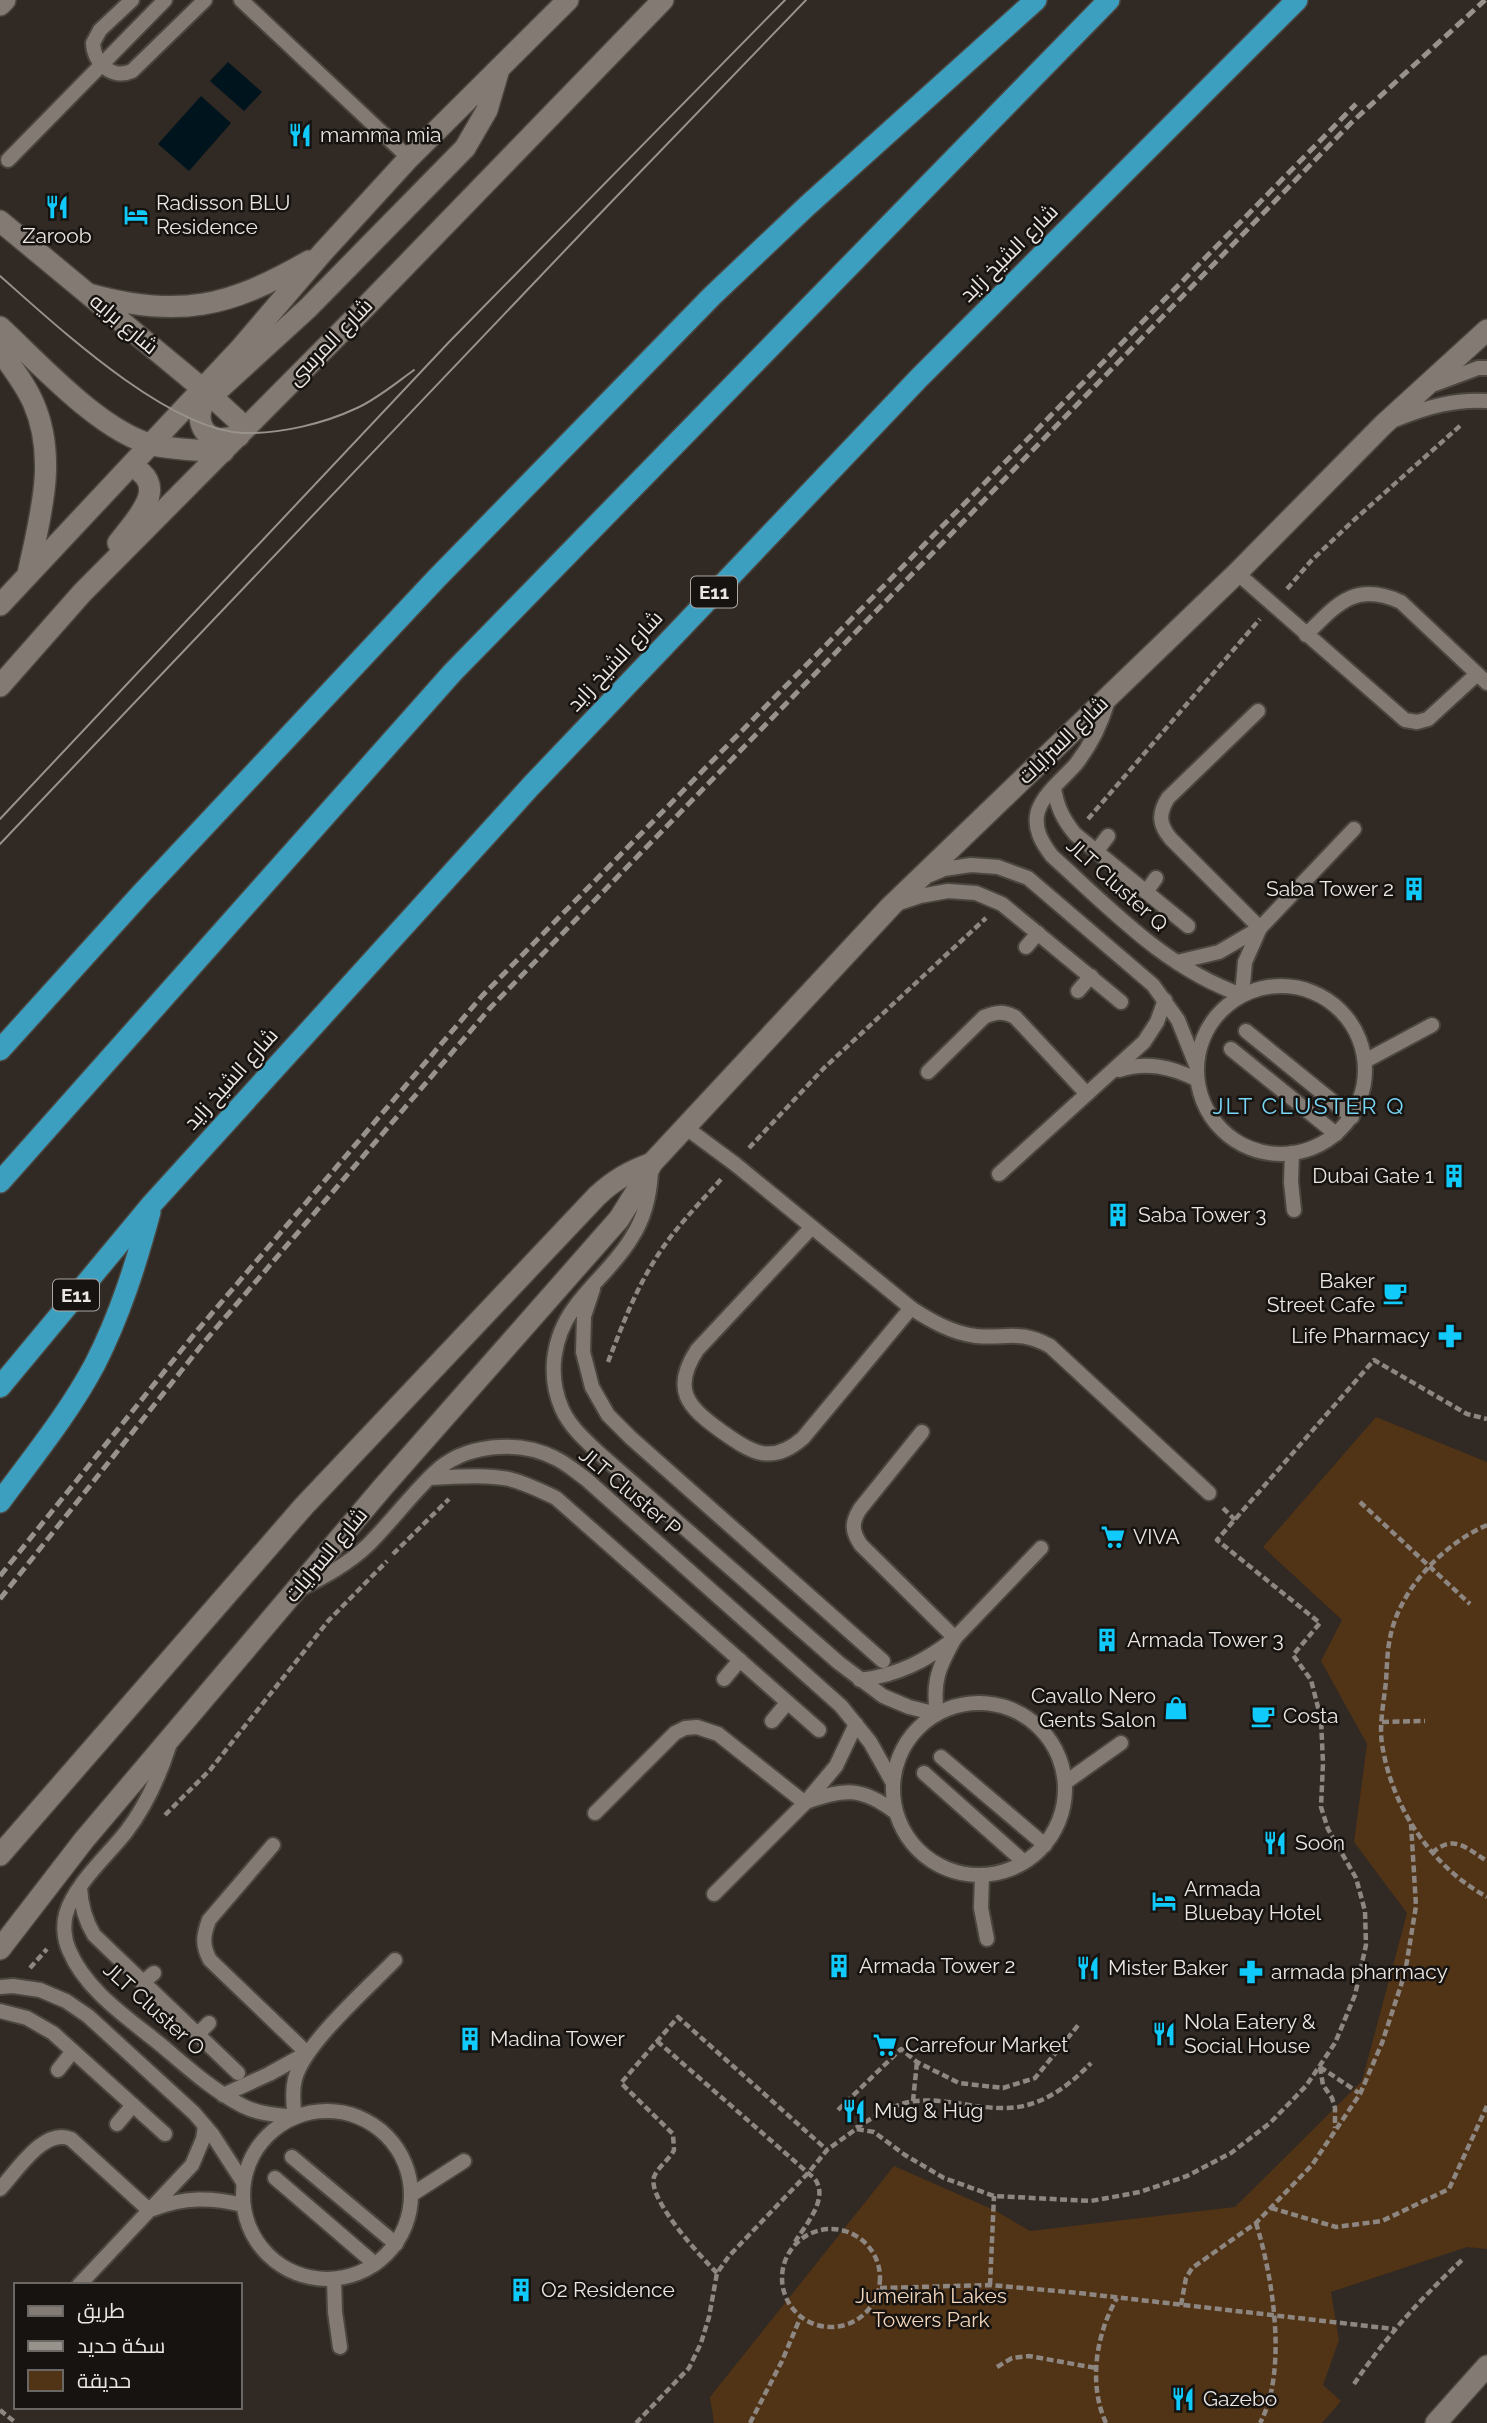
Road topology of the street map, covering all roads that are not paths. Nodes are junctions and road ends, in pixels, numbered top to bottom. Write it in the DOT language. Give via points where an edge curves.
graph roads {
  1 [pos="5,0"];
  2 [pos="132,0"];
  3 [pos="165,0"];
  4 [pos="205,0"];
  5 [pos="241,0"];
  6 [pos="568,0"];
  7 [pos="663,0"];
  8 [pos="1037,0"];
  9 [pos="1108,0"];
  10 [pos="1297,0"];
  11 [pos="0,5"];
  12 [pos="102,64"];
  13 [pos="499,67"];
  14 [pos="409,158"];
  15 [pos="8,160"];
  16 [pos="0,221"];
  17 [pos="323,252"];
  18 [pos="89,294"];
  19 [pos="0,327"];
  20 [pos="1487,330"];
  21 [pos="0,351"];
  22 [pos="1487,368"];
  23 [pos="206,392"];
  24 [pos="1487,401"];
  25 [pos="1408,403"];
  26 [pos="1383,425"];
  27 [pos="243,432"];
  28 [pos="151,444"];
  29 [pos="223,452"];
  30 [pos="131,466"];
  31 [pos="1237,573"];
  32 [pos="28,576"];
  33 [pos="82,593"];
  34 [pos="0,605"];
  35 [pos="1306,635"];
  36 [pos="1482,679"];
  37 [pos="0,686"];
  38 [pos="1109,696"];
  39 [pos="1258,711"];
  40 [pos="1055,788"];
  41 [pos="1354,829"];
  42 [pos="1108,836"];
  43 [pos="1096,852"];
  44 [pos="1156,878"];
  45 [pos="918,879"];
  46 [pos="1146,891"];
  47 [pos="891,906"];
  48 [pos="1188,926"];
  49 [pos="1260,928"];
  50 [pos="1038,933"];
  51 [pos="1026,947"];
  52 [pos="1177,962"];
  53 [pos="1090,976"];
  54 [pos="1079,991"];
  55 [pos="1242,995"];
  56 [pos="1165,1000"];
  57 [pos="1121,1002"];
  58 [pos="1432,1025"];
  59 [pos="1246,1031"];
  60 [pos="1231,1049"];
  61 [pos="0,1050"];
  62 [pos="1365,1061"];
  63 [pos="928,1072"];
  64 [pos="1196,1072"];
  65 [pos="1111,1073"];
  66 [pos="1087,1094"];
  67 [pos="1352,1117"];
  68 [pos="685,1127"];
  69 [pos="1336,1134"];
  70 [pos="1292,1153"];
  71 [pos="652,1163"];
  72 [pos="999,1174"];
  73 [pos="0,1182"];
  74 [pos="152,1204"];
  75 [pos="1294,1210"];
  76 [pos="811,1228"];
  77 [pos="596,1282"];
  78 [pos="911,1308"];
  79 [pos="0,1387"];
  80 [pos="922,1432"];
  81 [pos="429,1478"];
  82 [pos="1209,1493"];
  83 [pos="0,1502"];
  84 [pos="1041,1548"];
  85 [pos="296,1591"];
  86 [pos="955,1638"];
  87 [pos="740,1660"];
  88 [pos="883,1661"];
  89 [pos="724,1679"];
  90 [pos="860,1680"];
  91 [pos="787,1703"];
  92 [pos="937,1714"];
  93 [pos="772,1721"];
  94 [pos="856,1724"];
  95 [pos="819,1730"];
  96 [pos="173,1735"];
  97 [pos="1121,1742"];
  98 [pos="941,1757"];
  99 [pos="924,1773"];
  100 [pos="1066,1782"];
  101 [pos="893,1783"];
  102 [pos="805,1803"];
  103 [pos="895,1812"];
  104 [pos="595,1813"];
  105 [pos="273,1845"];
  106 [pos="1045,1845"];
  107 [pos="0,1856"];
  108 [pos="1024,1862"];
  109 [pos="982,1875"];
  110 [pos="80,1888"];
  111 [pos="714,1894"];
  112 [pos="987,1939"];
  113 [pos="0,1950"];
  114 [pos="396,1960"];
  115 [pos="155,1973"];
  116 [pos="142,1983"];
  117 [pos="7,1987"];
  118 [pos="0,2011"];
  119 [pos="209,2023"];
  120 [pos="197,2035"];
  121 [pos="73,2051"];
  122 [pos="307,2053"];
  123 [pos="58,2070"];
  124 [pos="238,2073"];
  125 [pos="223,2095"];
  126 [pos="133,2105"];
  127 [pos="295,2117"];
  128 [pos="117,2124"];
  129 [pos="205,2126"];
  130 [pos="165,2134"];
  131 [pos="292,2157"];
  132 [pos="464,2161"];
  133 [pos="275,2178"];
  134 [pos="243,2182"];
  135 [pos="0,2189"];
  136 [pos="411,2195"];
  137 [pos="243,2205"];
  138 [pos="149,2210"];
  139 [pos="396,2244"];
  140 [pos="374,2264"];
  141 [pos="334,2279"];
  142 [pos="81,2283"];
  143 [pos="340,2347"];
  144 [pos="1487,2366"];
  145 [pos="1436,2423"];
  1 -- 11 [label="main road"];
  2 -- 12 [label="lane" via="95,36 94,51"];
  3 -- 12 [label="lane"];
  4 -- 12 [label="lane" via="132,71 118,75"];
  5 -- 14 [label="lane"];
  6 -- 13 [label="main road"];
  7 -- 27 [label="main road, شارع المرسى"];
  8 -- 61 [label="highway" via="797,214 702,306 426,589"];
  9 -- 73 [label="highway" via="453,672"];
  10 -- 74 [label="highway, شارع الشيخ زايد / E11" via="919,378 724,582 503,816"];
  12 -- 15 [label="lane"];
  13 -- 14 [label="main road"];
  13 -- 23 [label="main road" via="487,110 465,148 299,317"];
  14 -- 17 [label="main road"];
  16 -- 18 [label="main road, شارع برايه"];
  17 -- 18 [label="main road" via="272,282 215,303 155,308"];
  17 -- 23 [label="main road"];
  18 -- 23 [label="main road, شارع برايه"];
  19 -- 28 [label="main road" via="90,410 122,433"];
  20 -- 25 [label="main road, شارع السرايات"];
  21 -- 32 [label="main road" via="32,400 46,457"];
  22 -- 25 [label="lane" via="1440,380"];
  23 -- 27 [label="main road, شارع برايه"];
  23 -- 27 [label="main road" via="200,411 206,432 215,438"];
  23 -- 28 [label="main road"];
  24 -- 26 [label="lane" via="1464,399 1423,408"];
  25 -- 26 [label="main road, شارع السرايات"];
  26 -- 31 [label="main road, شارع السرايات"];
  27 -- 29 [label="main road, شارع المرسى"];
  28 -- 29 [label="main road"];
  28 -- 30 [label="main road"];
  29 -- 33 [label="main road, شارع المرسى"];
  30 -- 32 [label="main road"];
  30 -- 33 [label="main road" via="147,479 149,501"];
  31 -- 35 [label="lane"];
  31 -- 38 [label="main road, شارع السرايات"];
  32 -- 34 [label="main road"];
  33 -- 37 [label="main road, شارع المرسى"];
  35 -- 36 [label="lane" via="1405,720 1429,719"];
  35 -- 36 [label="lane" via="1339,601 1370,593 1386,596 1401,603"];
  38 -- 40 [label="lane, JLT Cluster Q" via="1092,741"];
  38 -- 45 [label="main road, شارع السرايات"];
  39 -- 49 [label="lane" via="1168,798 1160,819 1171,839"];
  40 -- 43 [label="lane" via="1063,819"];
  40 -- 52 [label="lane, JLT Cluster Q" via="1038,811 1041,842 1158,950"];
  41 -- 49 [label="lane"];
  42 -- 43 [label="lane"];
  43 -- 46 [label="lane"];
  44 -- 46 [label="lane"];
  45 -- 47 [label="main road, شارع السرايات"];
  45 -- 56 [label="lane" via="971,865 998,867 1028,878"];
  46 -- 48 [label="lane"];
  47 -- 50 [label="lane" via="948,891 976,894 1002,904"];
  47 -- 68 [label="main road, شارع السرايات"];
  49 -- 52 [label="lane" via="1219,952"];
  49 -- 55 [label="lane" via="1245,962"];
  50 -- 51 [label="lane"];
  50 -- 53 [label="lane"];
  52 -- 55 [label="lane, JLT Cluster Q"];
  53 -- 54 [label="lane"];
  53 -- 57 [label="lane"];
  55 -- 62 [label="lane" via="1268,986 1296,986 1322,996 1343,1013 1358,1035"];
  55 -- 64 [label="lane" via="1219,1012 1203,1037"];
  56 -- 64 [label="lane" via="1178,1020"];
  56 -- 65 [label="lane" via="1144,1042"];
  58 -- 62 [label="lane"];
  59 -- 67 [label="lane"];
  60 -- 69 [label="lane"];
  62 -- 67 [label="lane" via="1365,1081"];
  63 -- 66 [label="lane" via="984,1017 1005,1012 1015,1017"];
  64 -- 65 [label="lane" via="1153,1065"];
  64 -- 70 [label="lane" via="1202,1100 1212,1120 1228,1136 1270,1153"];
  65 -- 66 [label="lane"];
  66 -- 72 [label="lane"];
  67 -- 69 [label="lane"];
  68 -- 71 [label="main road, شارع السرايات"];
  68 -- 76 [label="lane"];
  69 -- 70 [label="lane" via="1315,1147"];
  70 -- 75 [label="lane"];
  71 -- 77 [label="lane, JLT Cluster P" via="644,1214"];
  71 -- 85 [label="main road, شارع السرايات" via="619,1219"];
  71 -- 107 [label="main road, شارع السرايات" via="613,1181 597,1196 304,1506"];
  74 -- 79 [label="highway, شارع الشيخ زايد / E11"];
  74 -- 83 [label="highway" via="138,1259 94,1365"];
  76 -- 78 [label="lane"];
  76 -- 78 [label="lane" via="696,1350 684,1382 696,1413 759,1454 791,1449"];
  77 -- 88 [label="lane" via="584,1316 583,1352 592,1387 608,1415 855,1627"];
  77 -- 90 [label="lane, JLT Cluster P" via="561,1328 554,1356 555,1385 563,1410 600,1454"];
  78 -- 82 [label="lane" via="957,1332 1025,1335 1050,1346"];
  80 -- 86 [label="lane" via="854,1517 853,1527 862,1545"];
  81 -- 85 [label="lane, JLT Cluster P" via="360,1551"];
  81 -- 87 [label="lane" via="508,1479 556,1498"];
  81 -- 94 [label="lane, JLT Cluster P" via="454,1459 495,1447 516,1447 554,1457 597,1488"];
  84 -- 86 [label="lane"];
  85 -- 96 [label="main road, شارع السرايات"];
  86 -- 90 [label="lane" via="902,1671"];
  86 -- 92 [label="lane" via="936,1681"];
  87 -- 89 [label="lane"];
  87 -- 91 [label="lane"];
  90 -- 92 [label="lane, JLT Cluster P" via="883,1696"];
  91 -- 93 [label="lane"];
  91 -- 95 [label="lane"];
  92 -- 100 [label="lane, JLT Cluster P" via="963,1704 992,1703 1019,1712 1048,1738"];
  92 -- 101 [label="lane, JLT Cluster P" via="906,1744"];
  94 -- 101 [label="lane, JLT Cluster P"];
  94 -- 102 [label="lane" via="836,1766"];
  96 -- 110 [label="lane" via="146,1802"];
  96 -- 113 [label="main road, شارع السرايات" via="84,1840"];
  97 -- 100 [label="lane"];
  98 -- 106 [label="lane"];
  99 -- 108 [label="lane"];
  100 -- 106 [label="lane, JLT Cluster P" via="1057,1826"];
  101 -- 103 [label="lane, JLT Cluster P"];
  102 -- 103 [label="lane" via="852,1791 876,1798"];
  102 -- 104 [label="lane" via="718,1734 696,1727 675,1733"];
  102 -- 111 [label="lane"];
  103 -- 109 [label="lane, JLT Cluster P" via="908,1837 928,1858 953,1871"];
  105 -- 122 [label="lane" via="209,1920 204,1948 210,1960"];
  106 -- 108 [label="lane, JLT Cluster P"];
  108 -- 109 [label="lane, JLT Cluster P"];
  109 -- 112 [label="lane" via="981,1908"];
  110 -- 116 [label="lane" via="81,1905 94,1935"];
  110 -- 125 [label="lane, JLT Cluster O" via="64,1930 67,1948 90,1983"];
  114 -- 122 [label="lane"];
  115 -- 116 [label="lane"];
  116 -- 120 [label="lane"];
  117 -- 129 [label="lane" via="40,1990 66,2001 174,2093"];
  118 -- 121 [label="lane" via="27,2018"];
  119 -- 120 [label="lane"];
  120 -- 124 [label="lane"];
  121 -- 123 [label="lane"];
  121 -- 126 [label="lane"];
  122 -- 125 [label="lane"];
  122 -- 127 [label="lane" via="295,2080"];
  125 -- 127 [label="lane, JLT Cluster O" via="270,2115"];
  126 -- 128 [label="lane"];
  126 -- 130 [label="lane"];
  127 -- 134 [label="lane, JLT Cluster O" via="270,2132 252,2155"];
  127 -- 136 [label="lane, JLT Cluster O" via="322,2110 349,2113 374,2125 395,2143 408,2168"];
  129 -- 134 [label="lane"];
  129 -- 138 [label="lane" via="192,2165"];
  131 -- 139 [label="lane"];
  132 -- 136 [label="lane"];
  133 -- 140 [label="lane"];
  134 -- 137 [label="lane, JLT Cluster O"];
  135 -- 138 [label="lane" via="44,2141 64,2136"];
  136 -- 139 [label="lane, JLT Cluster O" via="407,2221"];
  137 -- 138 [label="lane" via="201,2198"];
  137 -- 141 [label="lane, JLT Cluster O" via="258,2245 274,2260 312,2278"];
  138 -- 142 [label="lane"];
  139 -- 140 [label="lane, JLT Cluster O"];
  140 -- 141 [label="lane, JLT Cluster O"];
  141 -- 143 [label="lane"];
  144 -- 145 [label="main road"];
}
